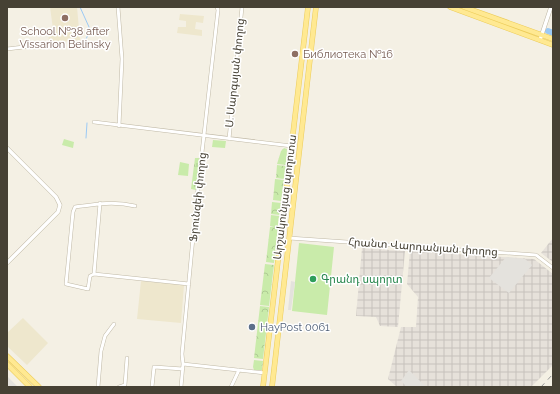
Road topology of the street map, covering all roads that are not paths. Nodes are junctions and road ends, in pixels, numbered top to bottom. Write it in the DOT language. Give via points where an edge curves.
graph roads {
  1 [pos="118,7"];
  2 [pos="217,7"];
  3 [pos="242,7"];
  4 [pos="308,7"];
  5 [pos="316,7"];
  6 [pos="450,7"];
  7 [pos="464,7"];
  8 [pos="551,7"];
  9 [pos="541,38"];
  10 [pos="553,39"];
  11 [pos="49,44"];
  12 [pos="553,44"];
  13 [pos="7,49"];
  14 [pos="302,59"];
  15 [pos="310,61"];
  16 [pos="300,73"];
  17 [pos="309,73"];
  18 [pos="94,122"];
  19 [pos="119,126"];
  20 [pos="204,136"];
  21 [pos="229,139"];
  22 [pos="292,146"];
  23 [pos="7,148"];
  24 [pos="100,203"];
  25 [pos="135,206"];
  26 [pos="281,237"];
  27 [pos="289,238"];
  28 [pos="7,263"];
  29 [pos="553,268"];
  30 [pos="94,274"];
  31 [pos="189,284"];
  32 [pos="114,324"];
  33 [pos="7,356"];
  34 [pos="127,358"];
  35 [pos="7,364"];
  36 [pos="183,364"];
  37 [pos="183,369"];
  38 [pos="239,370"];
  39 [pos="264,373"];
  40 [pos="30,387"];
  41 [pos="39,387"];
  42 [pos="98,387"];
  43 [pos="119,387"];
  44 [pos="152,387"];
  45 [pos="181,387"];
  46 [pos="231,387"];
  47 [pos="263,387"];
  48 [pos="272,387"];
  1 -- 19 [label="street" via="122,59"];
  2 -- 20 [label="street, Ֆրունզեի փողոց"];
  3 -- 21 [label="street, Ս. Սարգսյան փողոց"];
  4 -- 14 [label="main road, Արշակունյաց պողոտա"];
  5 -- 15 [label="main road, Արշակունյաց պողոտա"];
  6 -- 9 [label="main road"];
  7 -- 9 [label="main road"];
  8 -- 9 [label="street"];
  9 -- 10 [label="main road"];
  9 -- 12 [label="main road"];
  11 -- 13 [label="street"];
  14 -- 15 [label="main road" via="305,63"];
  14 -- 16 [label="main road, Արշակունյաց պողոտա"];
  15 -- 17 [label="main road, Արշակունյաց պողոտա"];
  16 -- 17 [label="main road" via="305,68"];
  16 -- 22 [label="main road, Արշակունյաց պողոտա"];
  17 -- 27 [label="main road, Արշակունյաց պողոտա"];
  18 -- 19 [label="street"];
  19 -- 20 [label="street"];
  20 -- 21 [label="street"];
  20 -- 31 [label="street, Ֆրունզեի փողոց"];
  21 -- 22 [label="street"];
  22 -- 26 [label="main road, Արշակունյաց պողոտա"];
  23 -- 28 [label="street" via="56,197 60,205 58,212"];
  24 -- 25 [label="street"];
  24 -- 30 [label="street"];
  24 -- 30 [label="street" via="75,208 73,212 66,284 88,289 90,276"];
  26 -- 27 [label="main road"];
  26 -- 39 [label="main road, Արշակունյաց պողոտա"];
  27 -- 29 [label="street, Հրանտ Վարդանյան փողոց" via="536,255"];
  27 -- 48 [label="main road, Արշակունյաց պողոտա"];
  30 -- 31 [label="street"];
  31 -- 36 [label="street, Ֆրունզեի փողոց"];
  32 -- 42 [label="street" via="104,336"];
  33 -- 41 [label="main road"];
  34 -- 43 [label="street" via="125,385"];
  35 -- 40 [label="main road"];
  36 -- 37 [label="street, Ֆրունզեի փողոց"];
  36 -- 38 [label="street"];
  37 -- 44 [label="street" via="154,367"];
  37 -- 45 [label="street, Ֆրունզեի փողոց"];
  38 -- 39 [label="street"];
  38 -- 46 [label="street"];
  39 -- 47 [label="main road, Արշակունյաց պողոտա"];
}
